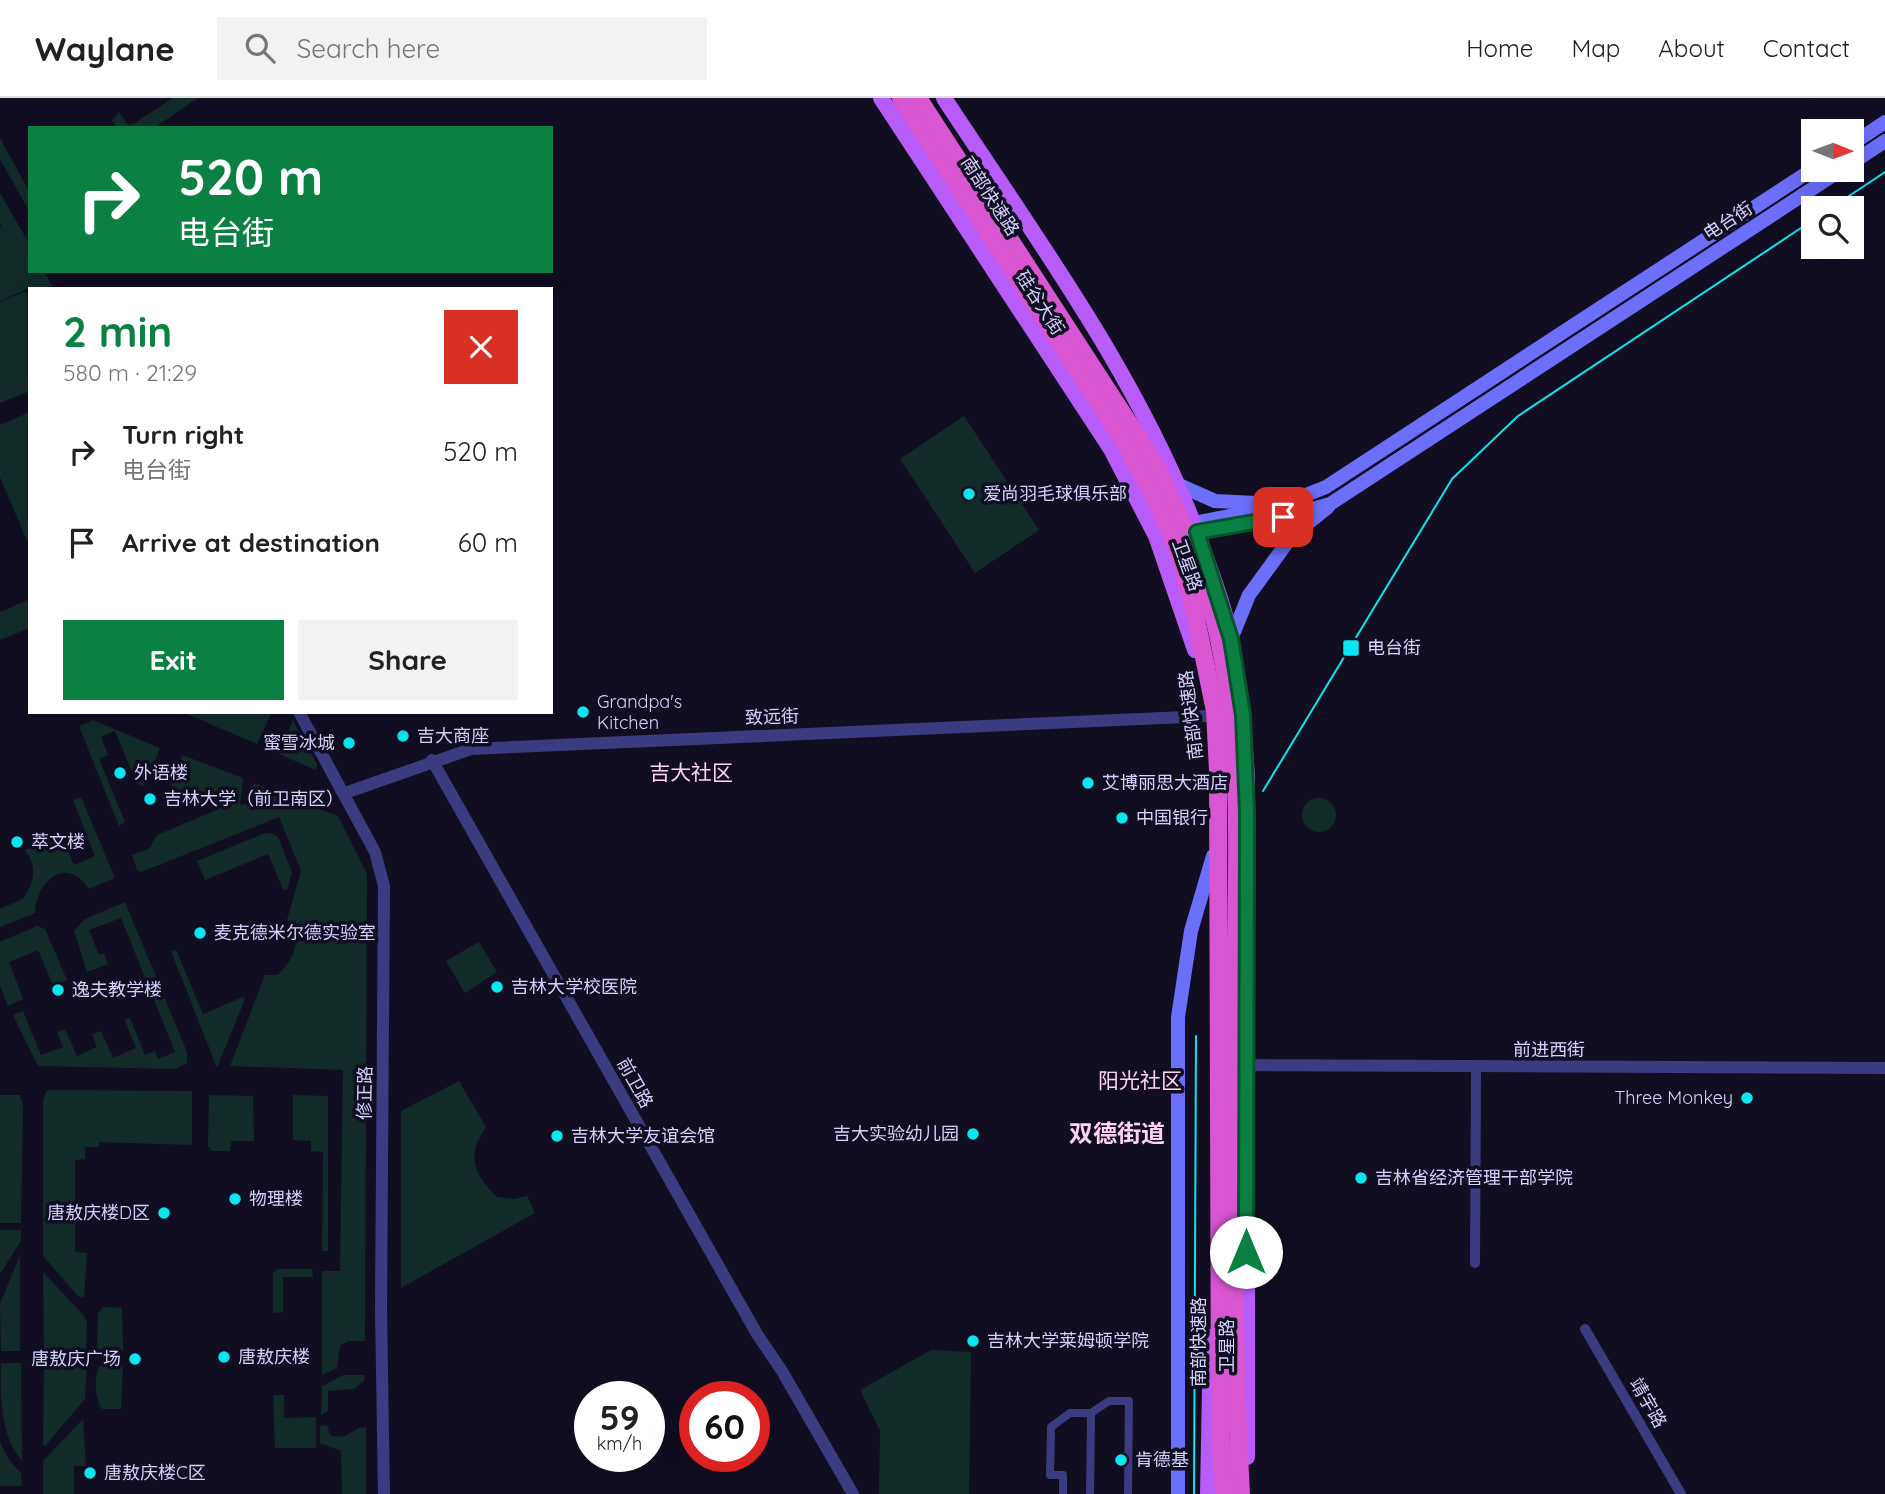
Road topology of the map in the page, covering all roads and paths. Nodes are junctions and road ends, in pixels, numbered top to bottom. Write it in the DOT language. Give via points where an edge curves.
graph roads {
  1 [pos="881,98"];
  2 [pos="901,98"];
  3 [pos="919,98"];
  4 [pos="944,98"];
  5 [pos="1885,122"];
  6 [pos="1864,136"];
  7 [pos="1885,141"];
  8 [pos="1864,155"];
  9 [pos="1801,177"];
  10 [pos="1823,182"];
  11 [pos="968,189"];
  12 [pos="1179,485"];
  13 [pos="1303,498"];
  14 [pos="1330,504"];
  15 [pos="1195,527"];
  16 [pos="1156,536"];
  17 [pos="1231,639"];
  18 [pos="300,714"];
  19 [pos="1208,716"];
  20 [pos="432,760"];
  21 [pos="345,793"];
  22 [pos="1213,856"];
  23 [pos="1212,1065"];
  24 [pos="1245,1065"];
  25 [pos="1476,1067"];
  26 [pos="1885,1068"];
  27 [pos="1475,1263"];
  28 [pos="1212,1310"];
  29 [pos="1585,1329"];
  30 [pos="1091,1413"];
  31 [pos="384,1494"];
  32 [pos="853,1494"];
  33 [pos="1063,1494"];
  34 [pos="1090,1494"];
  35 [pos="1128,1494"];
  36 [pos="1178,1494"];
  37 [pos="1208,1494"];
  38 [pos="1220,1494"];
  39 [pos="1241,1494"];
  40 [pos="1247,1494"];
  41 [pos="1681,1494"];
  1 -- 16 [label="main road, 硅谷大街" via="1111,449"];
  2 -- 11 [label="highway, 南部快速路"];
  3 -- 11 [label="highway, 南部快速路"];
  4 -- 12 [label="main road, 硅谷大街" via="1113,355"];
  5 -- 6 [label="main road"];
  7 -- 8 [label="main road"];
  9 -- 13 [label="main road, 电台街"];
  10 -- 14 [label="main road, 电台街"];
  11 -- 38 [label="highway, 南部快速路, bridge" via="1146,482 1177,548 1206,661 1215,710 1218,771"];
  11 -- 39 [label="highway, 南部快速路, bridge" via="1142,439 1175,502 1215,620 1235,770 1234,1087"];
  12 -- 13 [label="main road" via="1224,503"];
  12 -- 15 [label="main road, 硅谷大街"];
  13 -- 15 [label="main road, 电台街"];
  14 -- 15 [label="main road, 电台街" via="1283,517"];
  14 -- 17 [label="main road" via="1292,536 1249,595"];
  15 -- 16 [label="main road, 电台街"];
  15 -- 17 [label="main road, 卫星路"];
  16 -- 19 [label="main road, 卫星路" via="1193,641"];
  17 -- 24 [label="main road, 卫星路" via="1247,777"];
  18 -- 21 [label="street, 修正路"];
  19 -- 20 [label="street, 致远街" via="534,745 471,750"];
  19 -- 22 [label="main road, 卫星路"];
  20 -- 21 [label="street, 致远街"];
  20 -- 32 [label="street, 前卫路"];
  21 -- 31 [label="street, 修正路" via="375,852 384,886"];
  22 -- 23 [label="main road, 卫星路"];
  22 -- 36 [label="main road, 卫星路" via="1191,931 1178,1017"];
  23 -- 24 [label="street, 前进西街"];
  23 -- 28 [label="main road, 卫星路"];
  24 -- 25 [label="street, 前进西街"];
  24 -- 40 [label="main road, 卫星路"];
  25 -- 26 [label="street, 前进西街"];
  25 -- 27 [label="street"];
  28 -- 37 [label="main road"];
  28 -- 38 [label="main road, 卫星路"];
  29 -- 41 [label="street, 靖宇路"];
  30 -- 33 [label="street" via="1070,1413 1051,1426 1050,1475 1063,1475"];
  30 -- 34 [label="street"];
  30 -- 35 [label="street" via="1109,1401 1129,1401"];
}
